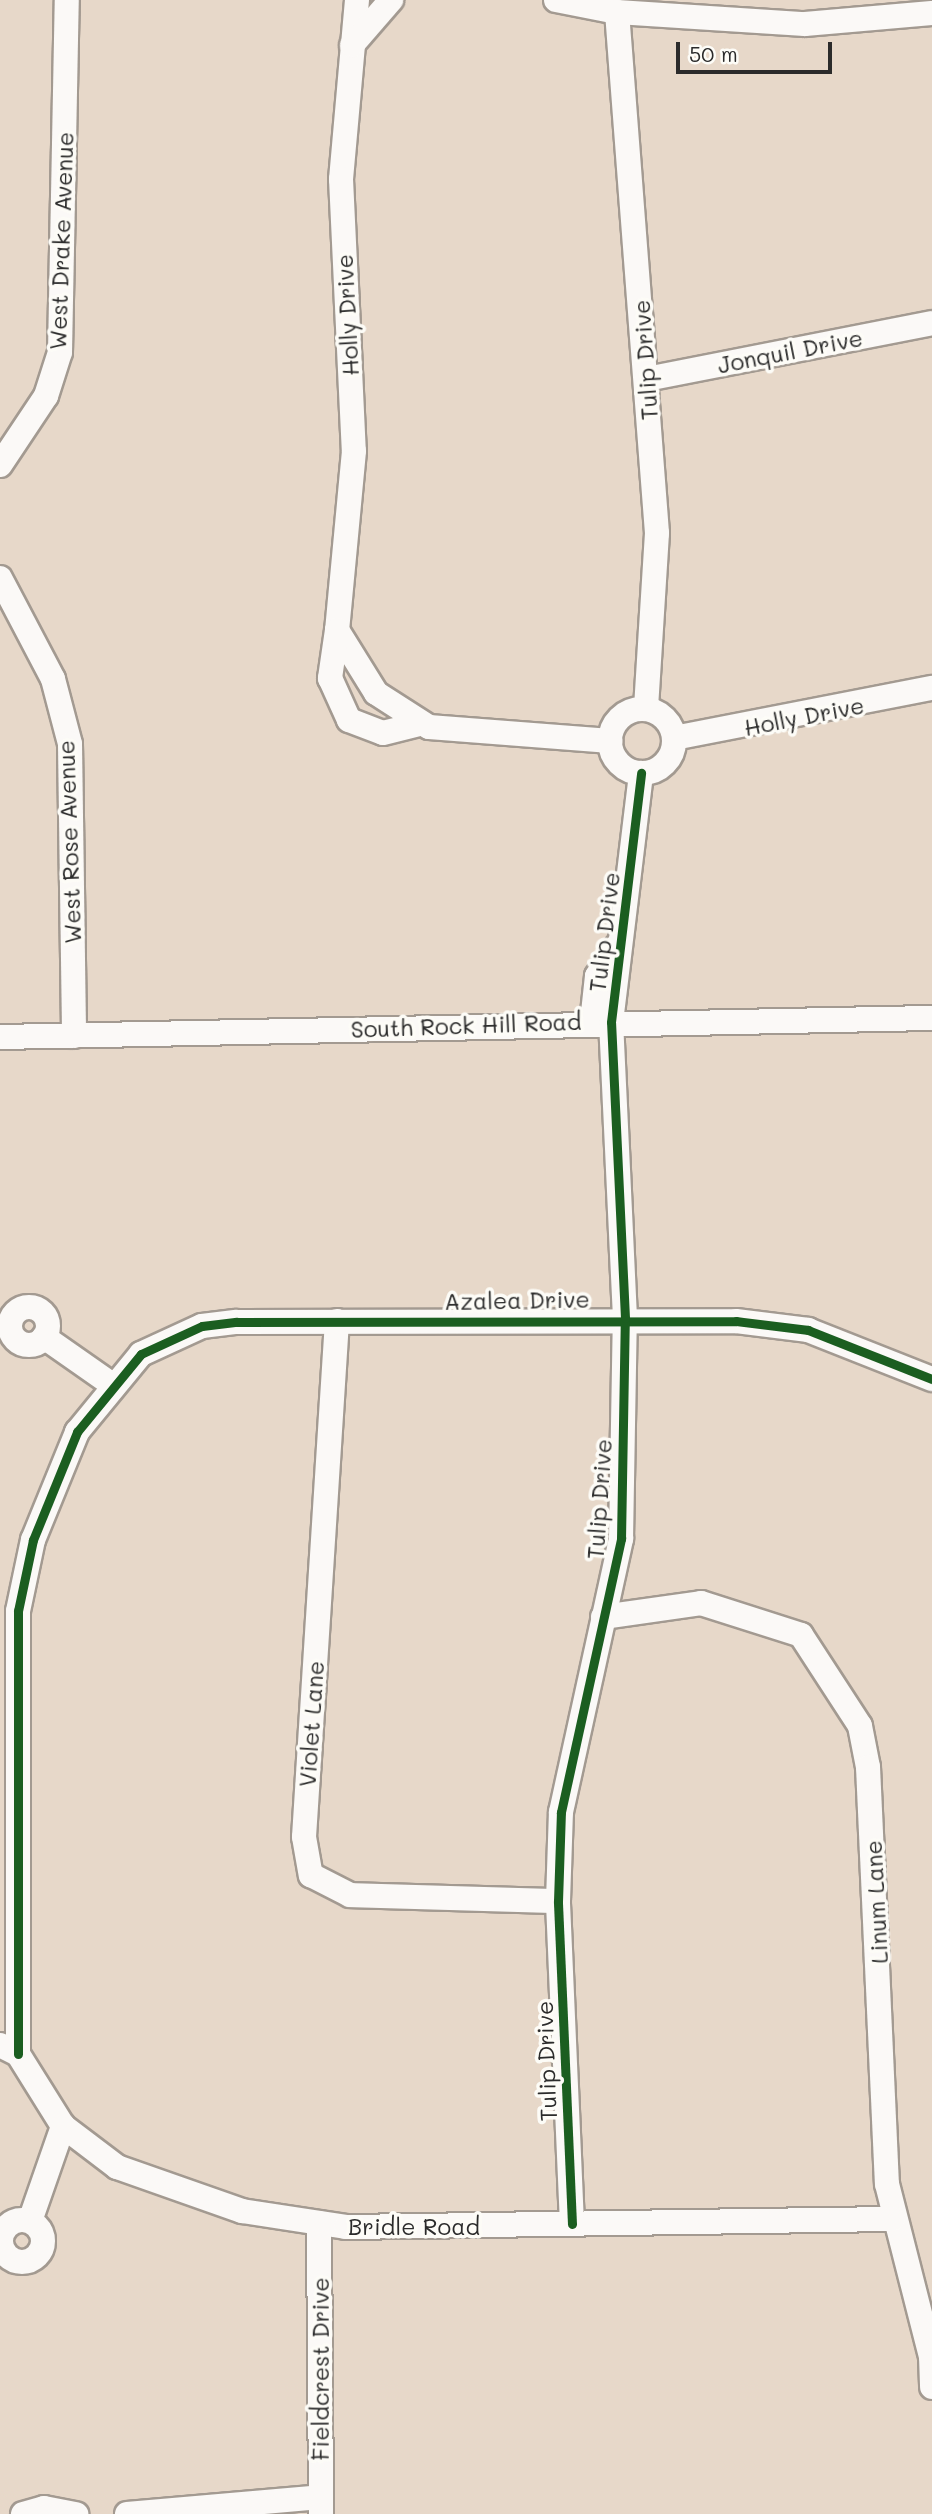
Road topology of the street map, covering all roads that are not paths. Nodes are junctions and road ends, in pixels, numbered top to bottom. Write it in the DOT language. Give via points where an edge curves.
graph roads {
  1 [pos="67,0"];
  2 [pos="358,0"];
  3 [pos="391,0"];
  4 [pos="556,0"];
  5 [pos="779,0"];
  6 [pos="852,11"];
  7 [pos="617,12"];
  8 [pos="932,13"];
  9 [pos="751,19"];
  10 [pos="352,45"];
  11 [pos="932,323"];
  12 [pos="647,379"];
  13 [pos="0,466"];
  14 [pos="0,578"];
  15 [pos="337,630"];
  16 [pos="932,688"];
  17 [pos="646,709"];
  18 [pos="420,724"];
  19 [pos="674,738"];
  20 [pos="610,741"];
  21 [pos="641,773"];
  22 [pos="932,1018"];
  23 [pos="601,1022"];
  24 [pos="74,1036"];
  25 [pos="0,1037"];
  26 [pos="625,1318"];
  27 [pos="337,1321"];
  28 [pos="44,1337"];
  29 [pos="932,1378"];
  30 [pos="111,1384"];
  31 [pos="604,1617"];
  32 [pos="558,1901"];
  33 [pos="9,2050"];
  34 [pos="63,2126"];
  35 [pos="894,2219"];
  36 [pos="30,2221"];
  37 [pos="319,2223"];
  38 [pos="572,2224"];
  39 [pos="932,2386"];
  40 [pos="320,2506"];
  41 [pos="23,2514"];
  42 [pos="76,2514"];
  43 [pos="127,2514"];
  1 -- 13 [label="street, West Drake Avenue" via="60,352 46,396"];
  2 -- 10 [label="street, Holly Drive"];
  3 -- 10 [label="street"];
  4 -- 7 [label="street"];
  5 -- 9 [label="street"];
  6 -- 8 [label="street"];
  6 -- 9 [label="street"];
  7 -- 9 [label="street"];
  7 -- 12 [label="street, Tulip Drive"];
  10 -- 15 [label="street, Holly Drive" via="341,203 354,451"];
  11 -- 12 [label="street, Jonquil Drive"];
  12 -- 17 [label="street, Tulip Drive" via="657,533"];
  14 -- 24 [label="street, West Rose Avenue" via="53,679 70,744"];
  15 -- 18 [label="street, Holly Drive" via="376,693"];
  15 -- 18 [label="street, Holly Drive" via="330,678 349,720 383,733"];
  16 -- 19 [label="street, Holly Drive"];
  17 -- 19 [label="street" via="666,718"];
  17 -- 20 [label="street" via="625,713"];
  18 -- 20 [label="street, Holly Drive" via="440,731"];
  19 -- 21 [label="street" via="662,766"];
  20 -- 21 [label="street" via="616,759"];
  21 -- 23 [label="street, Tulip Drive" via="619,944"];
  22 -- 23 [label="street, South Rock Hill Road"];
  23 -- 24 [label="street, South Rock Hill Road"];
  23 -- 26 [label="street, Tulip Drive"];
  24 -- 25 [label="street, South Rock Hill Road"];
  26 -- 27 [label="street, Azalea Drive"];
  26 -- 29 [label="street, Azalea Drive" via="808,1330"];
  26 -- 31 [label="street, Tulip Drive" via="621,1539"];
  27 -- 30 [label="street, Azalea Drive" via="202,1326 141,1354"];
  27 -- 32 [label="street, Violet Lane" via="304,1837 311,1875 350,1895"];
  28 -- 30 [label="street"];
  30 -- 33 [label="street, Azalea Drive" via="77,1432 33,1539 18,1611"];
  31 -- 32 [label="street, Tulip Drive" via="561,1812"];
  31 -- 35 [label="street, Linum Lane" via="701,1603 801,1634 860,1726 868,1767"];
  32 -- 38 [label="street, Tulip Drive"];
  33 -- 34 [label="street, Bridle Road"];
  34 -- 36 [label="street"];
  34 -- 37 [label="street, Bridle Road" via="117,2167 242,2211"];
  35 -- 38 [label="street, Bridle Road"];
  35 -- 39 [label="street, Linum Lane" via="931,2356"];
  37 -- 38 [label="street, Bridle Road"];
  37 -- 40 [label="street, Fieldcrest Drive"];
  40 -- 43 [label="street"];
  41 -- 42 [label="street" via="44,2508"];
}
